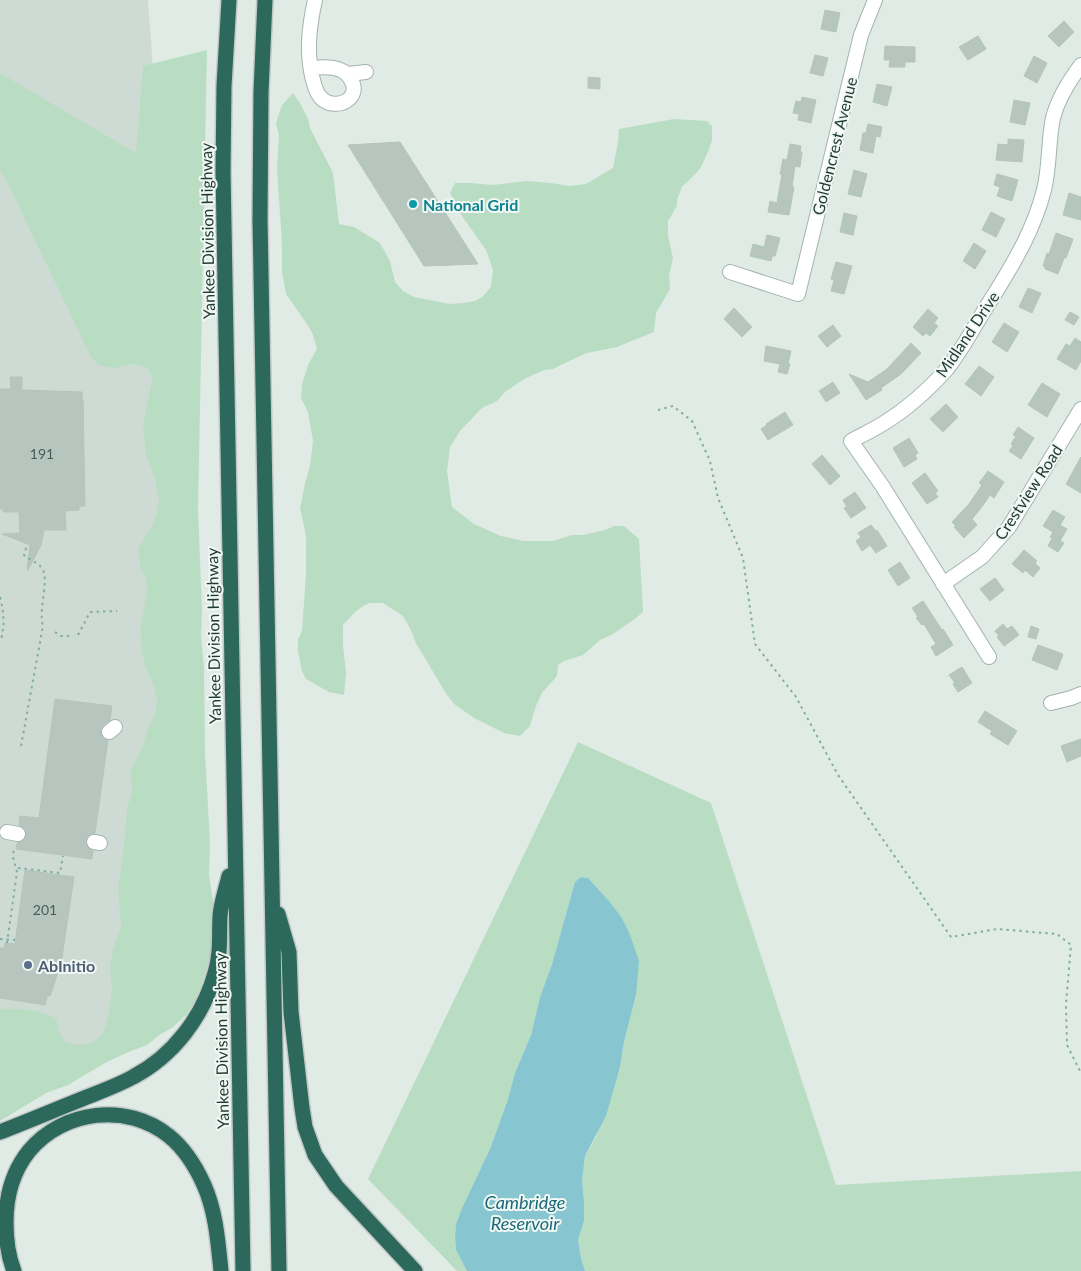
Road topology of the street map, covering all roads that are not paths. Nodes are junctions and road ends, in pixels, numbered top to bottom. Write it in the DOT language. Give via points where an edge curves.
graph roads {
  1 [pos="229,0"];
  2 [pos="265,0"];
  3 [pos="315,0"];
  4 [pos="875,0"];
  5 [pos="1081,65"];
  6 [pos="311,68"];
  7 [pos="366,72"];
  8 [pos="348,74"];
  9 [pos="730,272"];
  10 [pos="1081,409"];
  11 [pos="943,584"];
  12 [pos="989,657"];
  13 [pos="1081,694"];
  14 [pos="1052,703"];
  15 [pos="234,852"];
  16 [pos="272,896"];
  17 [pos="0,1132"];
  18 [pos="14,1271"];
  19 [pos="221,1271"];
  20 [pos="243,1271"];
  21 [pos="279,1271"];
  22 [pos="415,1271"];
  1 -- 15 [label="highway, Yankee Division Highway" via="223,171"];
  2 -- 16 [label="highway" via="260,219"];
  3 -- 6 [label="street" via="308,42"];
  4 -- 9 [label="street, Goldencrest Avenue" via="861,35 798,294"];
  5 -- 11 [label="street, Midland Drive" via="1059,100 1053,118 1044,190 1016,261 947,368 901,411 850,441 883,487"];
  6 -- 8 [label="street" via="333,68"];
  6 -- 8 [label="street" via="317,93 322,100 329,102 346,101 352,96 354,88"];
  7 -- 8 [label="street"];
  10 -- 11 [label="street, Crestview Road" via="1009,527 982,557"];
  11 -- 12 [label="street, Midland Drive"];
  13 -- 14 [label="street"];
  15 -- 17 [label="highway" via="220,915 220,947 215,975 199,1012 178,1041 156,1062 133,1077"];
  15 -- 20 [label="highway, Yankee Division Highway"];
  16 -- 21 [label="highway"];
  16 -- 22 [label="highway" via="289,952 291,1012 302,1108 314,1155 336,1186"];
  18 -- 19 [label="highway" via="6,1232 6,1208 19,1166 51,1130 73,1120 104,1114 127,1116 150,1124 169,1136 185,1153 210,1202"];
}
